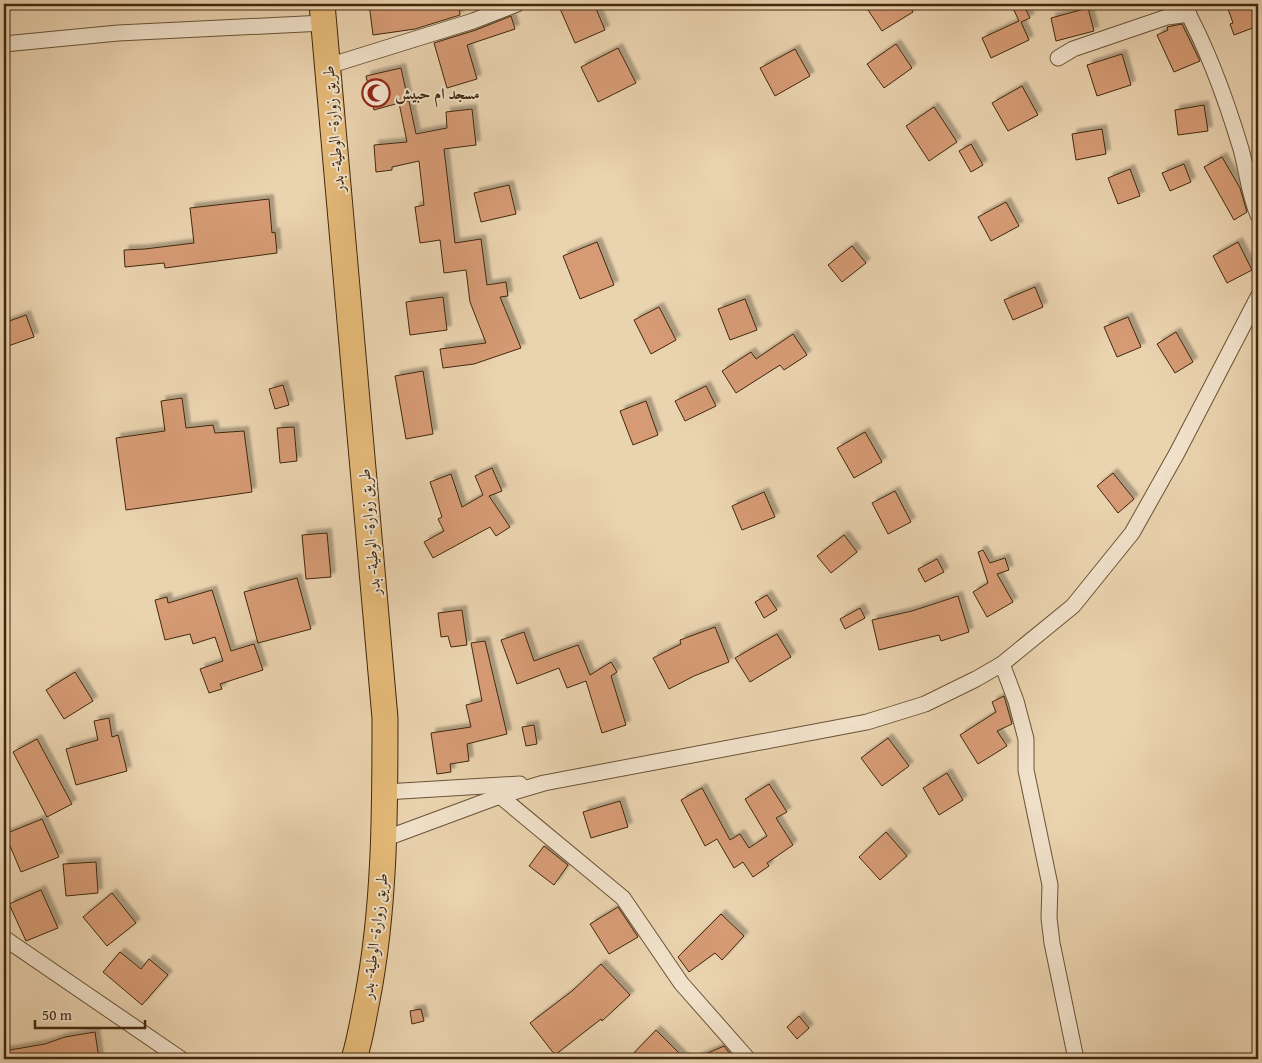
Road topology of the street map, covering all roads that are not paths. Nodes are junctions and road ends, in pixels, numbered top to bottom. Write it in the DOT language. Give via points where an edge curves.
graph roads {
  1 [pos="517,4"];
  2 [pos="1186,9"];
  3 [pos="323,13"];
  4 [pos="4,44"];
  5 [pos="1058,58"];
  6 [pos="328,66"];
  7 [pos="1258,215"];
  8 [pos="1258,297"];
  9 [pos="1002,664"];
  10 [pos="544,783"];
  11 [pos="385,792"];
  12 [pos="500,796"];
  13 [pos="384,839"];
  14 [pos="4,938"];
  15 [pos="181,1059"];
  16 [pos="354,1059"];
  17 [pos="748,1059"];
  18 [pos="1076,1059"];
  1 -- 6 [label="street"];
  2 -- 5 [label="street" via="1074,49"];
  2 -- 7 [label="street" via="1218,78"];
  3 -- 4 [label="street"];
  3 -- 6 [label="highway, طريق زوارة- الوطية- بدر"];
  6 -- 11 [label="highway, طريق زوارة- الوطية- بدر" via="386,718"];
  8 -- 9 [label="street" via="1178,453 1132,533 1073,606"];
  9 -- 10 [label="street" via="925,704 867,722"];
  9 -- 18 [label="street" via="1026,739 1026,770 1050,885 1052,943"];
  10 -- 11 [label="street"];
  10 -- 12 [label="street"];
  11 -- 13 [label="highway, طريق زوارة- الوطية- بدر"];
  12 -- 13 [label="street"];
  12 -- 17 [label="street" via="623,898 681,983"];
  13 -- 16 [label="highway, طريق زوارة- الوطية- بدر" via="373,970"];
  14 -- 15 [label="street"];
}
